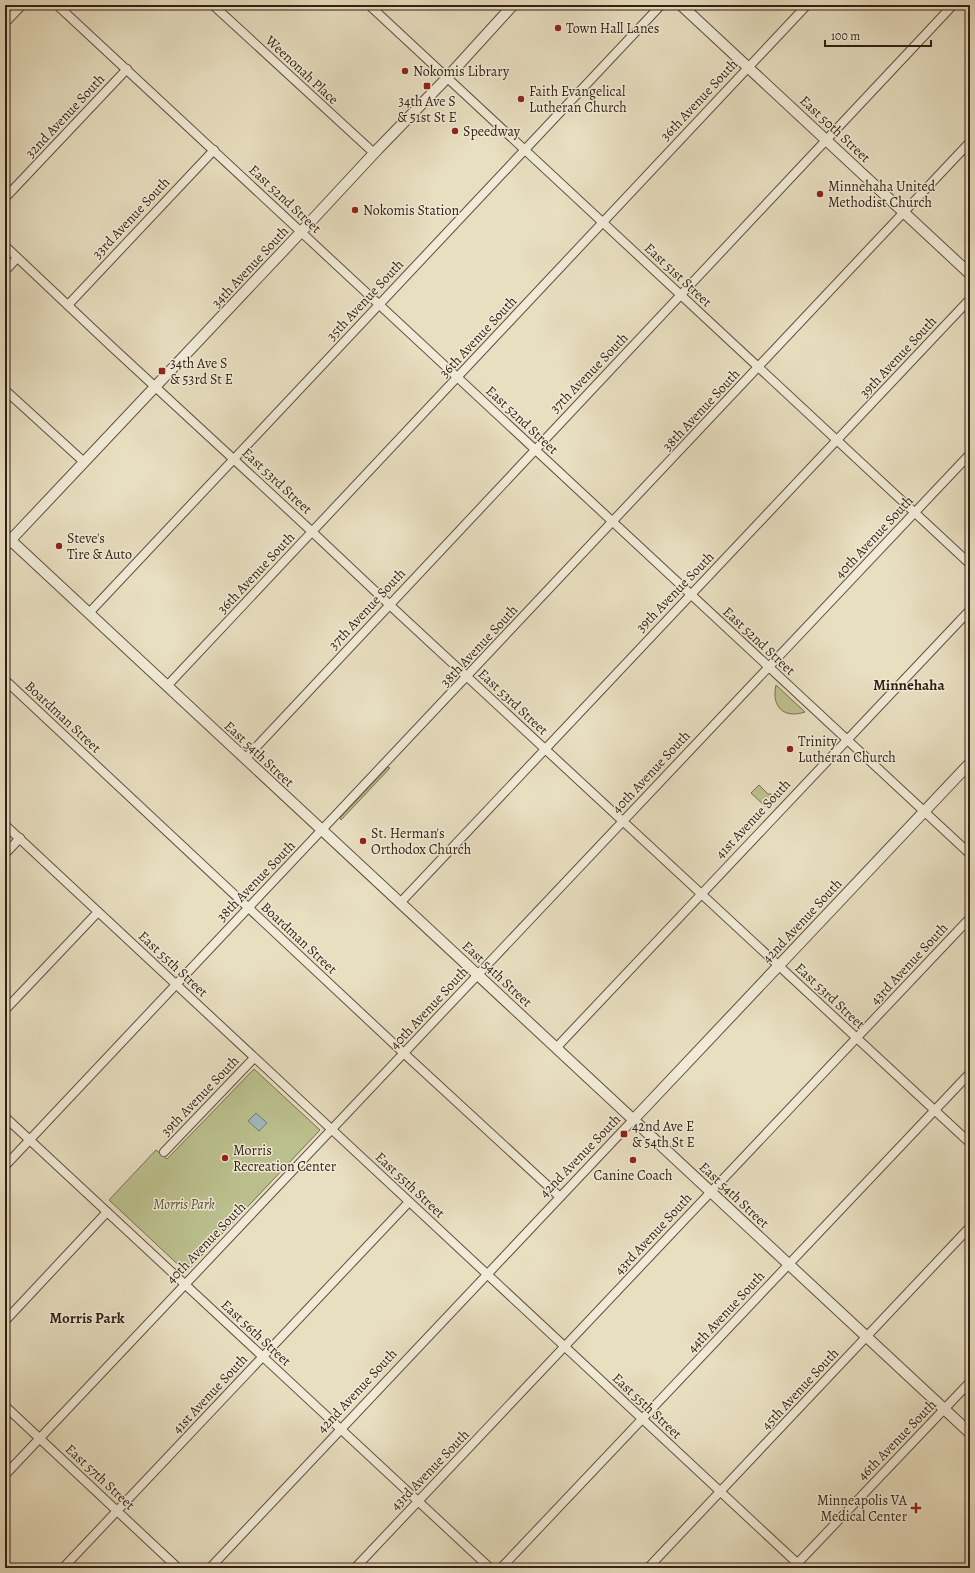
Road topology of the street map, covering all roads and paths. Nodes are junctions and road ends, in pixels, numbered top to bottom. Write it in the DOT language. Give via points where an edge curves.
graph roads {
  1 [pos="22,5"];
  2 [pos="57,5"];
  3 [pos="213,5"];
  4 [pos="369,5"];
  5 [pos="513,5"];
  6 [pos="661,5"];
  7 [pos="681,5"];
  8 [pos="807,5"];
  9 [pos="953,5"];
  10 [pos="5,23"];
  11 [pos="748,68"];
  12 [pos="127,69"];
  13 [pos="447,78"];
  14 [pos="826,140"];
  15 [pos="970,142"];
  16 [pos="214,150"];
  17 [pos="525,150"];
  18 [pos="374,153"];
  19 [pos="5,198"];
  20 [pos="904,213"];
  21 [pos="603,222"];
  22 [pos="302,232"];
  23 [pos="5,246"];
  24 [pos="17,258"];
  25 [pos="5,271"];
  26 [pos="970,274"];
  27 [pos="681,295"];
  28 [pos="970,299"];
  29 [pos="68,305"];
  30 [pos="378,305"];
  31 [pos="759,367"];
  32 [pos="457,378"];
  33 [pos="156,387"];
  34 [pos="5,390"];
  35 [pos="838,440"];
  36 [pos="535,450"];
  37 [pos="970,454"];
  38 [pos="234,459"];
  39 [pos="84,462"];
  40 [pos="915,512"];
  41 [pos="613,522"];
  42 [pos="312,532"];
  43 [pos="7,541"];
  44 [pos="970,564"];
  45 [pos="691,594"];
  46 [pos="389,605"];
  47 [pos="970,610"];
  48 [pos="89,613"];
  49 [pos="768,667"];
  50 [pos="467,677"];
  51 [pos="5,680"];
  52 [pos="166,686"];
  53 [pos="846,739"];
  54 [pos="545,749"];
  55 [pos="245,759"];
  56 [pos="970,763"];
  57 [pos="925,812"];
  58 [pos="623,821"];
  59 [pos="5,825"];
  60 [pos="322,831"];
  61 [pos="20,838"];
  62 [pos="5,854"];
  63 [pos="970,854"];
  64 [pos="701,894"];
  65 [pos="400,903"];
  66 [pos="248,908"];
  67 [pos="98,912"];
  68 [pos="970,918"];
  69 [pos="779,966"];
  70 [pos="477,976"];
  71 [pos="175,984"];
  72 [pos="5,1010"];
  73 [pos="857,1038"];
  74 [pos="556,1048"];
  75 [pos="404,1053"];
  76 [pos="254,1058"];
  77 [pos="970,1073"];
  78 [pos="934,1111"];
  79 [pos="5,1117"];
  80 [pos="633,1120"];
  81 [pos="332,1130"];
  82 [pos="30,1140"];
  83 [pos="970,1144"];
  84 [pos="164,1152"];
  85 [pos="5,1166"];
  86 [pos="711,1192"];
  87 [pos="560,1197"];
  88 [pos="409,1202"];
  89 [pos="107,1212"];
  90 [pos="970,1227"];
  91 [pos="789,1265"];
  92 [pos="487,1275"];
  93 [pos="185,1284"];
  94 [pos="5,1321"];
  95 [pos="867,1337"];
  96 [pos="565,1347"];
  97 [pos="263,1357"];
  98 [pos="970,1382"];
  99 [pos="5,1406"];
  100 [pos="944,1409"];
  101 [pos="642,1419"];
  102 [pos="340,1429"];
  103 [pos="970,1434"];
  104 [pos="40,1438"];
  105 [pos="5,1475"];
  106 [pos="720,1492"];
  107 [pos="418,1502"];
  108 [pos="117,1511"];
  109 [pos="795,1566"];
  110 [pos="62,1568"];
  111 [pos="178,1568"];
  112 [pos="210,1568"];
  113 [pos="355,1568"];
  114 [pos="490,1568"];
  115 [pos="502,1568"];
  116 [pos="648,1568"];
  1 -- 10 [label="street"];
  2 -- 12 [label="street, East 52nd Street"];
  3 -- 18 [label="street, Weenonah Place"];
  4 -- 13 [label="street, East 51st Street"];
  5 -- 13 [label="street, 34th Avenue South"];
  6 -- 17 [label="street, 35th Avenue South"];
  7 -- 11 [label="street, East 50th Street"];
  8 -- 11 [label="street, 36th Avenue South"];
  9 -- 14 [label="street, 37th Avenue South"];
  11 -- 14 [label="street, East 50th Street"];
  11 -- 21 [label="street, 36th Avenue South"];
  12 -- 16 [label="street, East 52nd Street"];
  12 -- 19 [label="street, 32nd Avenue South"];
  13 -- 17 [label="street, East 51st Street"];
  13 -- 18 [label="street, 34th Avenue South"];
  14 -- 20 [label="street, East 50th Street"];
  14 -- 27 [label="street, 37th Avenue South"];
  15 -- 20 [label="street, 38th Avenue South"];
  16 -- 22 [label="street, East 52nd Street"];
  16 -- 29 [label="street, 33rd Avenue South"];
  17 -- 21 [label="street, East 51st Street"];
  17 -- 30 [label="street, 35th Avenue South"];
  18 -- 22 [label="street, 34th Avenue South"];
  20 -- 26 [label="street, East 50th Street"];
  20 -- 31 [label="street, 38th Avenue South"];
  21 -- 27 [label="street, East 51st Street"];
  21 -- 32 [label="street, 36th Avenue South"];
  22 -- 30 [label="street, East 52nd Street"];
  22 -- 33 [label="street, 34th Avenue South"];
  23 -- 24 [label="street, East 53rd Street"];
  24 -- 25 [label="street"];
  24 -- 29 [label="street, East 53rd Street"];
  27 -- 31 [label="street, East 51st Street"];
  27 -- 36 [label="street, 37th Avenue South"];
  28 -- 35 [label="street, 39th Avenue South"];
  29 -- 33 [label="street, East 53rd Street"];
  30 -- 32 [label="street, East 52nd Street"];
  30 -- 38 [label="street, 35th Avenue South"];
  31 -- 35 [label="street, East 51st Street"];
  31 -- 41 [label="street, 38th Avenue South"];
  32 -- 36 [label="street, East 52nd Street"];
  32 -- 42 [label="street, 36th Avenue South"];
  33 -- 38 [label="street, East 53rd Street"];
  33 -- 39 [label="street, 34th Avenue South"];
  34 -- 39 [label="street"];
  35 -- 40 [label="street, East 51st Street"];
  35 -- 45 [label="street, 39th Avenue South"];
  36 -- 41 [label="street, East 52nd Street"];
  36 -- 46 [label="street, 37th Avenue South"];
  37 -- 40 [label="street, 40th Avenue South"];
  38 -- 42 [label="street, East 53rd Street"];
  38 -- 48 [label="street, 35th Avenue South"];
  39 -- 43 [label="street, 34th Avenue South"];
  40 -- 44 [label="street, East 51st Street"];
  40 -- 49 [label="street, 40th Avenue South"];
  41 -- 45 [label="street, East 52nd Street"];
  41 -- 50 [label="street, 38th Avenue South"];
  42 -- 46 [label="street, East 53rd Street"];
  42 -- 52 [label="street, 36th Avenue South"];
  43 -- 48 [label="street, East 54th Street"];
  45 -- 49 [label="street, East 52nd Street"];
  45 -- 54 [label="street, 39th Avenue South"];
  46 -- 50 [label="street, East 53rd Street"];
  46 -- 55 [label="street, 37th Avenue South"];
  47 -- 53 [label="street, 41st Avenue South"];
  48 -- 52 [label="street, East 54th Street"];
  49 -- 53 [label="street, East 52nd Street"];
  49 -- 58 [label="street, 40th Avenue South"];
  50 -- 54 [label="street, East 53rd Street"];
  50 -- 60 [label="street, 38th Avenue South"];
  51 -- 66 [label="street, Boardman Street"];
  52 -- 55 [label="street, East 54th Street"];
  53 -- 57 [label="street, East 52nd Street"];
  53 -- 64 [label="street, 41st Avenue South"];
  54 -- 58 [label="street, East 53rd Street"];
  54 -- 65 [label="street, 39th Avenue South"];
  55 -- 60 [label="street, East 54th Street"];
  56 -- 57 [label="street, 42nd Avenue South"];
  57 -- 63 [label="street, East 52nd Street"];
  57 -- 69 [label="street, 42nd Avenue South"];
  58 -- 64 [label="street, East 53rd Street"];
  58 -- 70 [label="street, 40th Avenue South"];
  59 -- 61 [label="street, East 55th Street"];
  60 -- 65 [label="street, East 54th Street"];
  60 -- 66 [label="street, 38th Avenue South"];
  61 -- 62 [label="street"];
  61 -- 67 [label="street, East 55th Street"];
  64 -- 69 [label="street, East 53rd Street"];
  64 -- 74 [label="street, 41st Avenue South"];
  65 -- 70 [label="street, East 54th Street"];
  66 -- 71 [label="street, 38th Avenue South"];
  66 -- 75 [label="street, Boardman Street"];
  67 -- 71 [label="street, East 55th Street"];
  67 -- 72 [label="street"];
  68 -- 73 [label="street, 43rd Avenue South"];
  69 -- 73 [label="street, East 53rd Street"];
  69 -- 80 [label="street, 42nd Avenue South"];
  70 -- 74 [label="street, East 54th Street"];
  70 -- 75 [label="street, 40th Avenue South"];
  71 -- 76 [label="street, East 55th Street"];
  71 -- 82 [label="street, 38th Avenue South"];
  73 -- 78 [label="street, East 53rd Street"];
  73 -- 86 [label="street, 43rd Avenue South"];
  74 -- 80 [label="street, East 54th Street"];
  75 -- 81 [label="street, 40th Avenue South"];
  75 -- 87 [label="street, Boardman Street"];
  76 -- 81 [label="street, East 55th Street"];
  76 -- 84 [label="street, 39th Avenue South"];
  77 -- 78 [label="street, 44th Avenue South"];
  78 -- 83 [label="street, East 53rd Street"];
  78 -- 91 [label="street, 44th Avenue South"];
  79 -- 82 [label="street, East 56th Street"];
  80 -- 86 [label="street, East 54th Street"];
  80 -- 87 [label="street, 42nd Avenue South"];
  81 -- 88 [label="street, East 55th Street"];
  81 -- 93 [label="street, 40th Avenue South"];
  82 -- 85 [label="street, 38th Avenue South"];
  82 -- 89 [label="street, East 56th Street"];
  86 -- 91 [label="street, East 54th Street"];
  86 -- 96 [label="street, 43rd Avenue South"];
  87 -- 92 [label="street, 42nd Avenue South"];
  88 -- 92 [label="street, East 55th Street"];
  88 -- 97 [label="street, 41st Avenue South"];
  89 -- 93 [label="street, East 56th Street"];
  89 -- 94 [label="street"];
  90 -- 95 [label="street, 45th Avenue South"];
  91 -- 95 [label="street, East 54th Street"];
  91 -- 101 [label="street, 44th Avenue South"];
  92 -- 96 [label="street, East 55th Street"];
  92 -- 102 [label="street, 42nd Avenue South"];
  93 -- 97 [label="street, East 56th Street"];
  93 -- 104 [label="street, 40th Avenue South"];
  95 -- 100 [label="street, East 54th Street"];
  95 -- 106 [label="street, 45th Avenue South"];
  96 -- 101 [label="street, East 55th Street"];
  96 -- 107 [label="street, 43rd Avenue South"];
  97 -- 102 [label="street, East 56th Street"];
  97 -- 108 [label="street, 41st Avenue South"];
  98 -- 100 [label="street, 46th Avenue South"];
  99 -- 104 [label="street, East 57th Street"];
  100 -- 103 [label="street, East 54th Street"];
  100 -- 109 [label="street, 46th Avenue South"];
  101 -- 106 [label="street, East 55th Street"];
  101 -- 115 [label="street, 44th Avenue South"];
  102 -- 107 [label="street, East 56th Street"];
  102 -- 112 [label="street, 42nd Avenue South"];
  104 -- 105 [label="street, 40th Avenue South"];
  104 -- 108 [label="street, East 57th Street"];
  106 -- 109 [label="street, East 55th Street"];
  106 -- 116 [label="street, 45th Avenue South"];
  107 -- 113 [label="street, 43rd Avenue South"];
  107 -- 114 [label="street, East 56th Street"];
  108 -- 110 [label="street, 41st Avenue South"];
  108 -- 111 [label="street, East 57th Street"];
}
